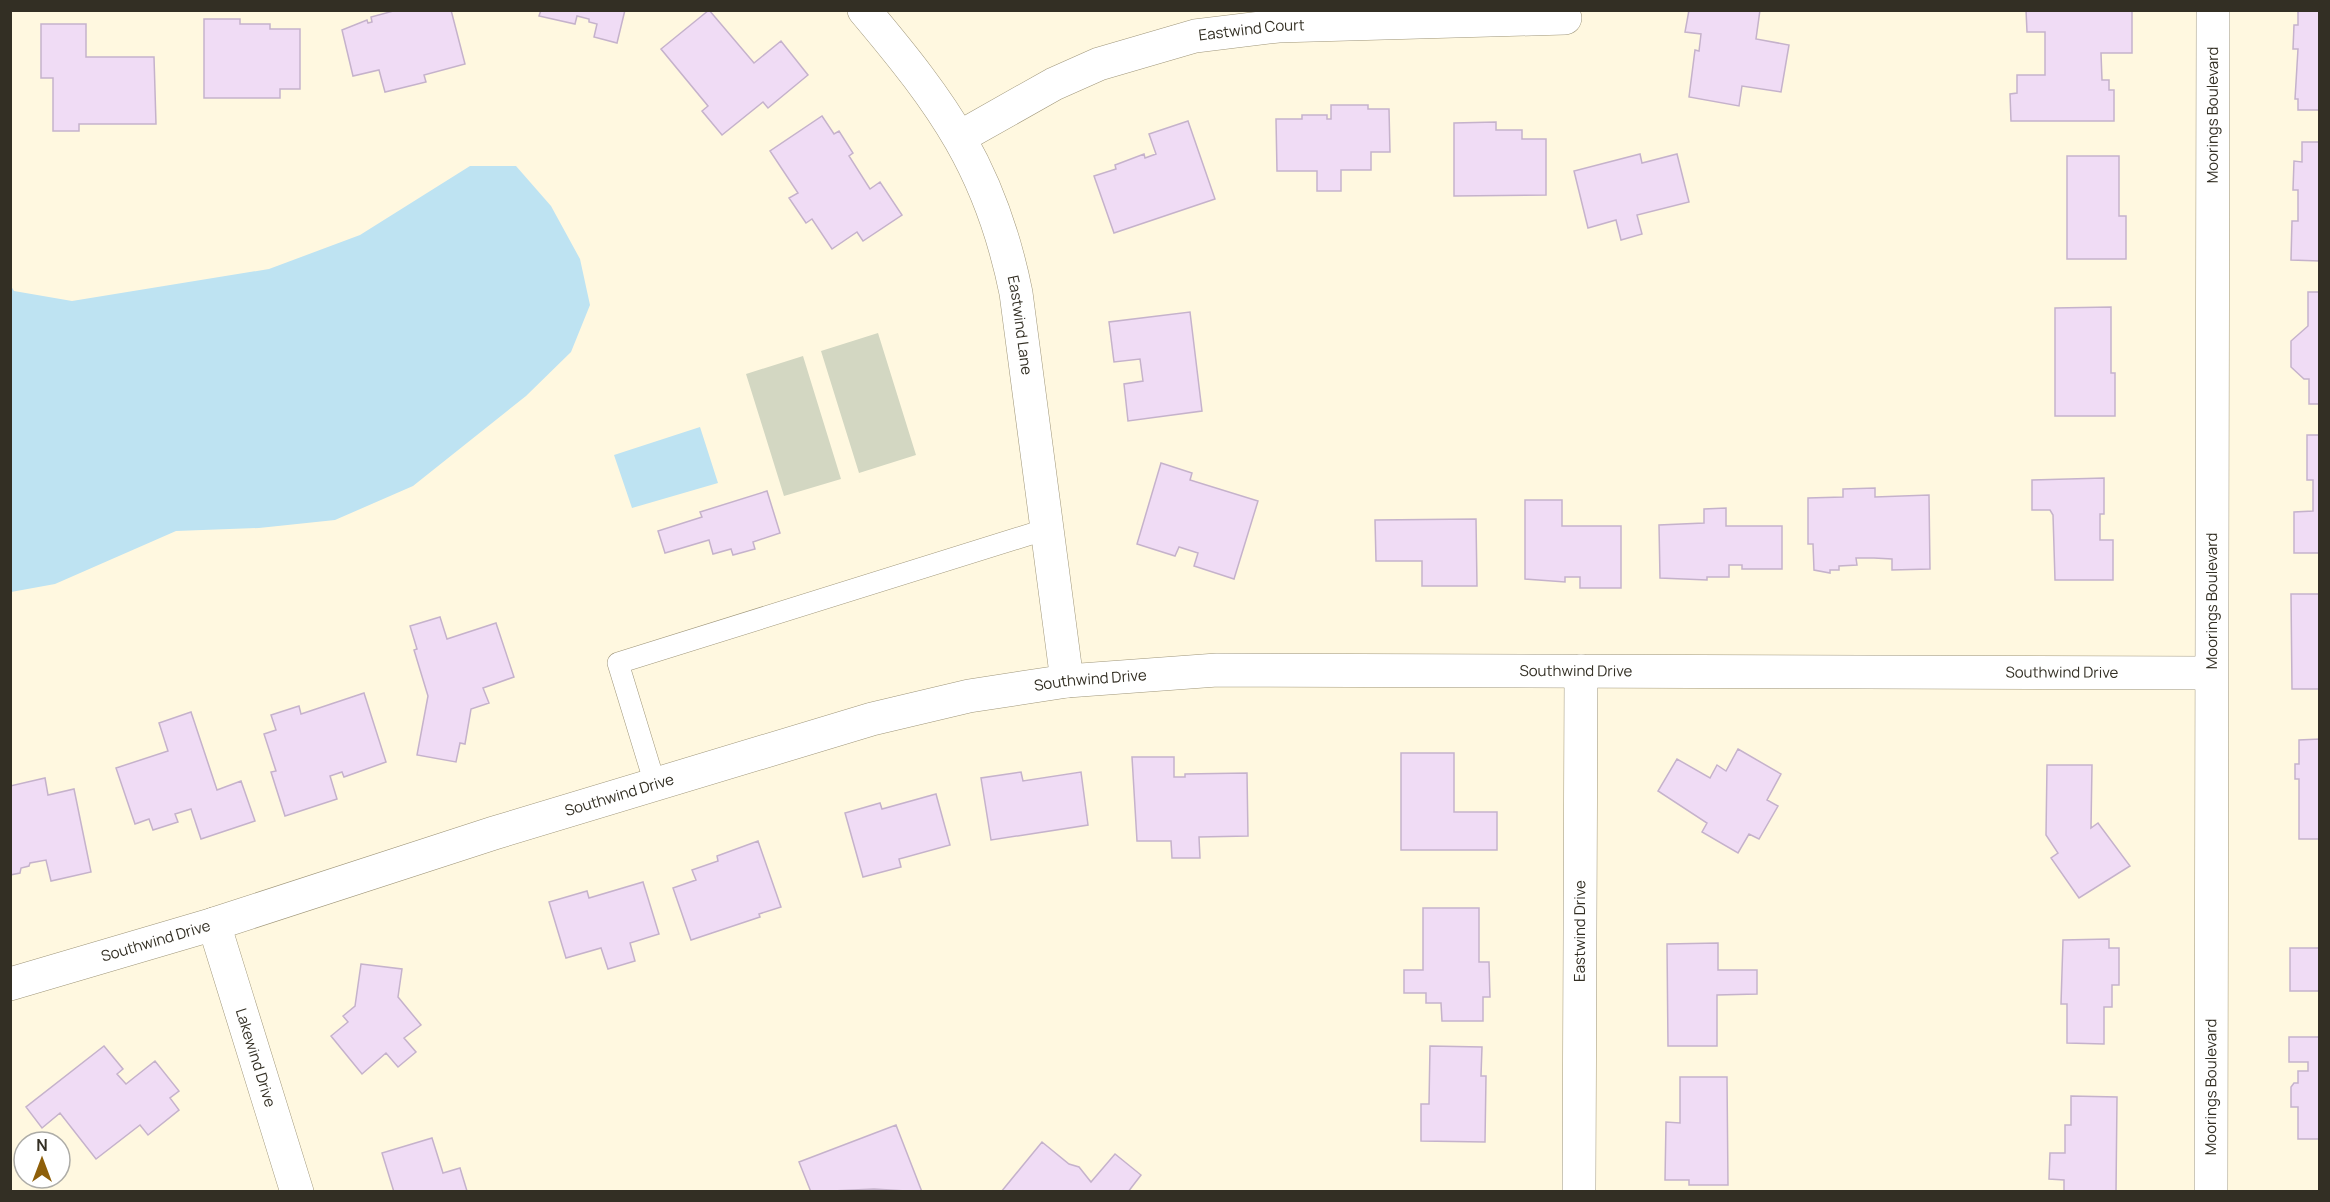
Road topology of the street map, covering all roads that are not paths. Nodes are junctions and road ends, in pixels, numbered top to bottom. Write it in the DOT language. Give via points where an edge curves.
graph roads {
  1 [pos="864,10"];
  2 [pos="2213,10"];
  3 [pos="1565,18"];
  4 [pos="960,137"];
  5 [pos="1047,529"];
  6 [pos="1581,671"];
  7 [pos="2211,673"];
  8 [pos="1067,681"];
  9 [pos="655,784"];
  10 [pos="214,924"];
  11 [pos="10,984"];
  12 [pos="297,1191"];
  13 [pos="1579,1191"];
  14 [pos="2211,1191"];
  1 -- 4 [label="street, Eastwind Lane" via="914,69"];
  2 -- 7 [label="street, Moorings Boulevard"];
  3 -- 4 [label="street, Eastwind Court" via="1278,26 1195,36 1100,64 1054,84"];
  4 -- 5 [label="street, Eastwind Lane" via="987,188 1010,261"];
  5 -- 8 [label="street, Eastwind Lane"];
  5 -- 9 [label="lane" via="618,663"];
  6 -- 7 [label="street, Southwind Drive"];
  6 -- 8 [label="street, Southwind Drive" via="1218,670"];
  6 -- 13 [label="street, Eastwind Drive"];
  7 -- 14 [label="street, Moorings Boulevard"];
  8 -- 9 [label="street, Southwind Drive" via="920,707"];
  9 -- 10 [label="street, Southwind Drive"];
  10 -- 11 [label="street, Southwind Drive"];
  10 -- 12 [label="street, Lakewind Drive"];
}
